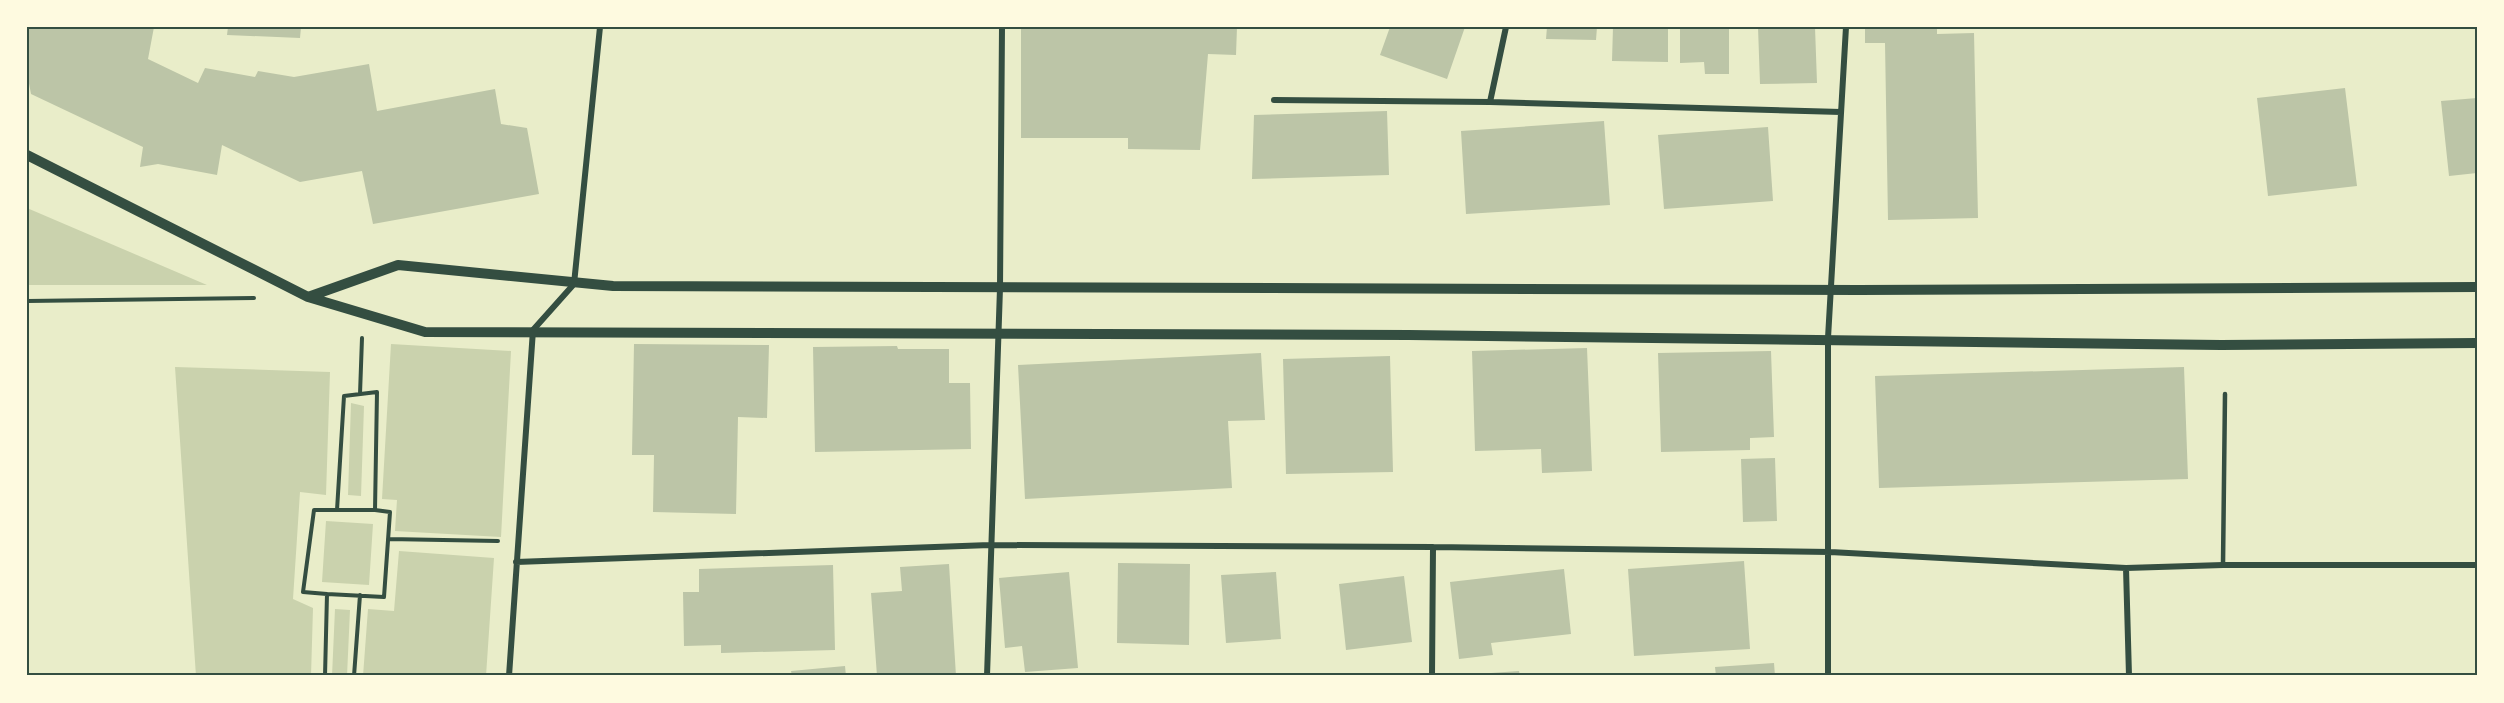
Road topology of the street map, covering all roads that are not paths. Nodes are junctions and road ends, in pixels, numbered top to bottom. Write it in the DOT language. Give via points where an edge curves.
graph roads {
  1 [pos="600,27"];
  2 [pos="1002,27"];
  3 [pos="1506,27"];
  4 [pos="1846,27"];
  5 [pos="1274,100"];
  6 [pos="1490,102"];
  7 [pos="1841,112"];
  8 [pos="27,155"];
  9 [pos="574,284"];
  10 [pos="2477,287"];
  11 [pos="1000,288"];
  12 [pos="1830,290"];
  13 [pos="308,297"];
  14 [pos="533,330"];
  15 [pos="998,333"];
  16 [pos="1828,338"];
  17 [pos="2477,343"];
  18 [pos="2225,394"];
  19 [pos="990,545"];
  20 [pos="1433,547"];
  21 [pos="1830,552"];
  22 [pos="516,562"];
  23 [pos="2223,565"];
  24 [pos="2477,566"];
  25 [pos="2126,568"];
  26 [pos="509,676"];
  27 [pos="987,676"];
  28 [pos="1432,676"];
  29 [pos="1828,676"];
  30 [pos="2129,676"];
  1 -- 9 [label="street"];
  2 -- 11 [label="street"];
  3 -- 6 [label="street"];
  4 -- 7 [label="street"];
  5 -- 6 [label="street"];
  6 -- 7 [label="street"];
  7 -- 12 [label="street"];
  8 -- 13 [label="street"];
  9 -- 11 [label="street"];
  9 -- 13 [label="street" via="398,265"];
  9 -- 14 [label="street"];
  10 -- 12 [label="street"];
  11 -- 12 [label="street"];
  11 -- 15 [label="street"];
  12 -- 16 [label="street"];
  13 -- 14 [label="street" via="424,332"];
  14 -- 15 [label="street"];
  14 -- 22 [label="street"];
  15 -- 16 [label="street"];
  15 -- 19 [label="street"];
  16 -- 17 [label="street" via="2221,345"];
  16 -- 21 [label="street"];
  18 -- 23 [label="lane"];
  19 -- 20 [label="street"];
  19 -- 22 [label="street"];
  19 -- 27 [label="street"];
  20 -- 21 [label="street"];
  20 -- 28 [label="street"];
  21 -- 25 [label="street"];
  21 -- 29 [label="street"];
  22 -- 26 [label="street"];
  23 -- 24 [label="street"];
  23 -- 25 [label="street"];
  25 -- 30 [label="street"];
}
